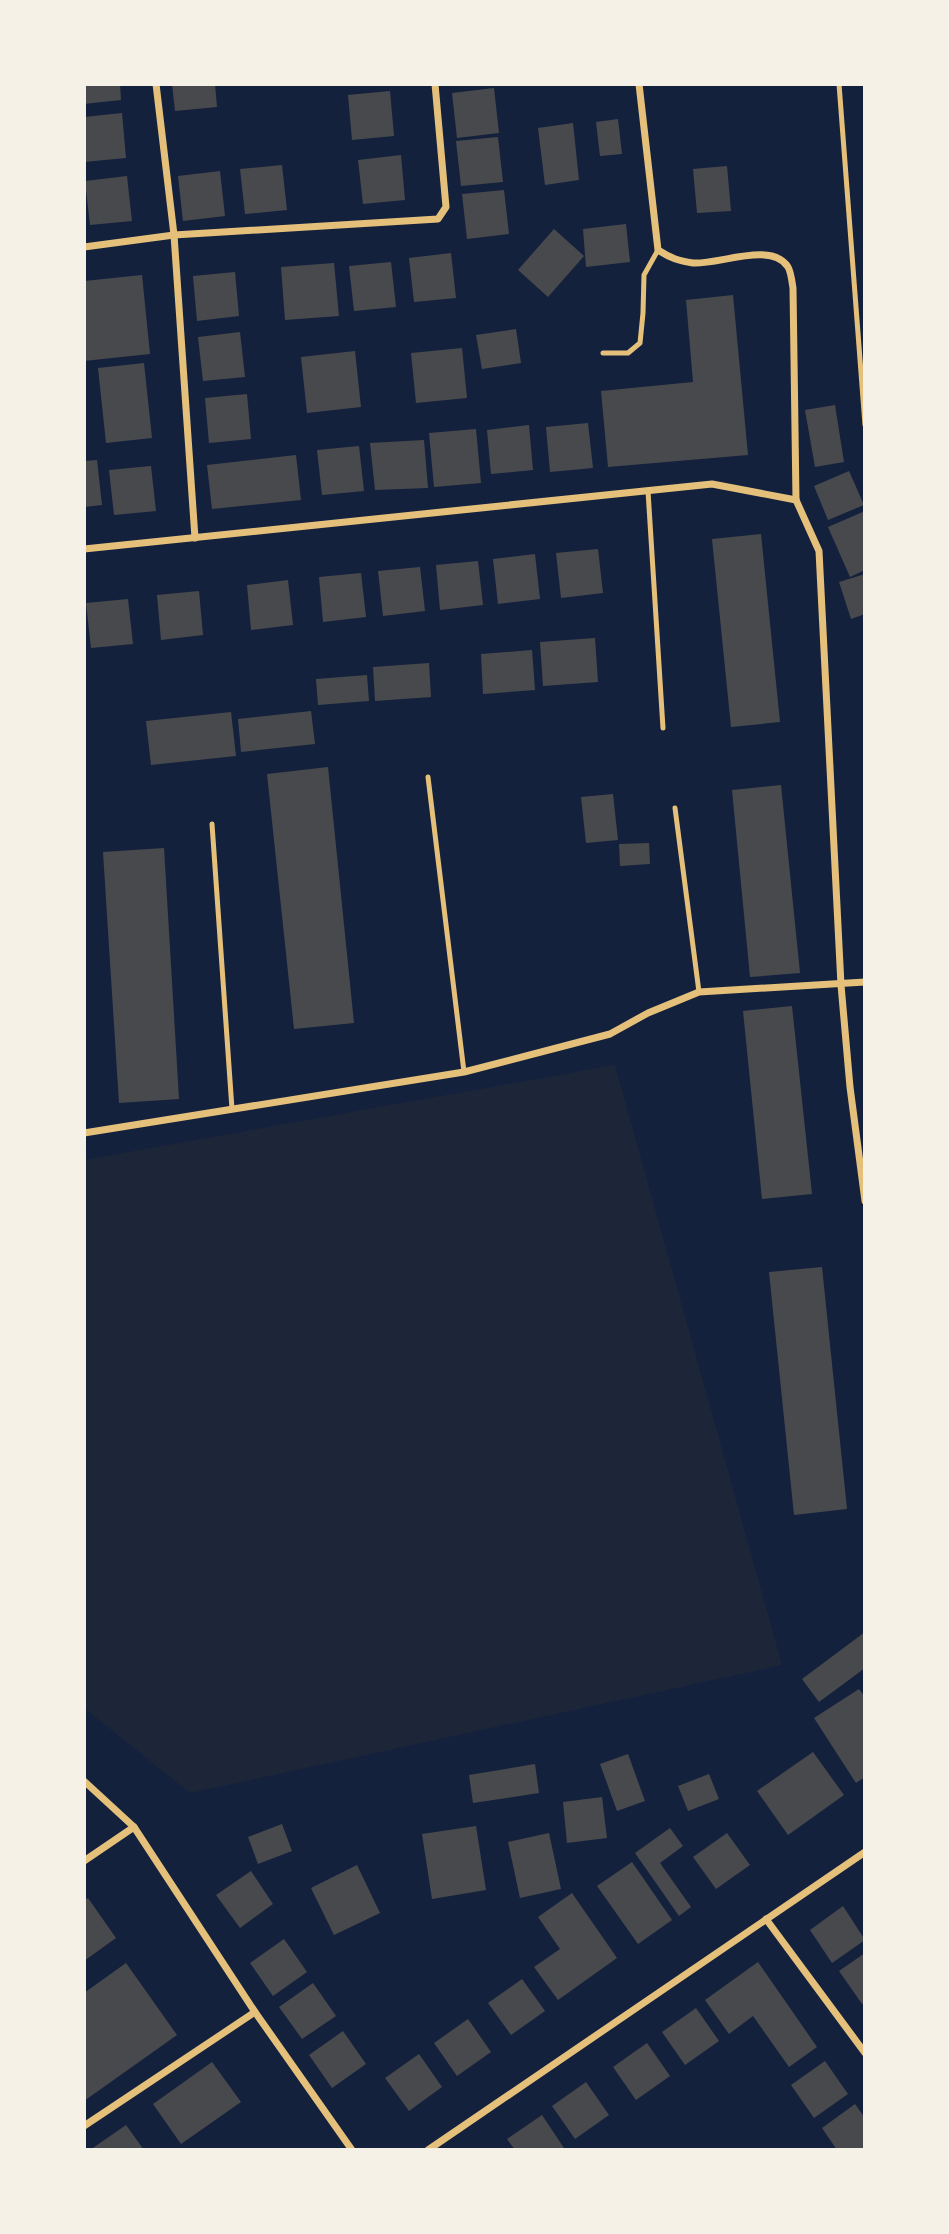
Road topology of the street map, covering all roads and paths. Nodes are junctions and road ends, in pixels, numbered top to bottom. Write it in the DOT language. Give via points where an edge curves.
graph roads {
  1 [pos="156,84"];
  2 [pos="435,84"];
  3 [pos="639,84"];
  4 [pos="839,84"];
  5 [pos="174,235"];
  6 [pos="84,247"];
  7 [pos="658,250"];
  8 [pos="603,353"];
  9 [pos="865,425"];
  10 [pos="648,491"];
  11 [pos="796,500"];
  12 [pos="195,538"];
  13 [pos="84,549"];
  14 [pos="663,729"];
  15 [pos="428,777"];
  16 [pos="675,808"];
  17 [pos="212,824"];
  18 [pos="865,982"];
  19 [pos="841,985"];
  20 [pos="699,992"];
  21 [pos="464,1072"];
  22 [pos="232,1109"];
  23 [pos="84,1133"];
  24 [pos="865,1201"];
  25 [pos="84,1781"];
  26 [pos="134,1827"];
  27 [pos="865,1852"];
  28 [pos="84,1861"];
  29 [pos="766,1919"];
  30 [pos="256,2012"];
  31 [pos="865,2053"];
  32 [pos="84,2126"];
  33 [pos="352,2150"];
  34 [pos="428,2150"];
  1 -- 5 [label="street"];
  2 -- 5 [label="street" via="446,207 438,219"];
  3 -- 7 [label="street"];
  4 -- 9 [label="lane"];
  5 -- 6 [label="street"];
  5 -- 12 [label="street"];
  7 -- 8 [label="lane" via="644,275 640,343 628,353"];
  7 -- 11 [label="street" via="672,260 696,263 762,254 779,258 788,267 793,288"];
  10 -- 11 [label="street" via="712,484"];
  10 -- 12 [label="street"];
  10 -- 14 [label="lane"];
  11 -- 19 [label="street" via="819,551"];
  12 -- 13 [label="street"];
  15 -- 21 [label="lane"];
  16 -- 20 [label="lane"];
  17 -- 22 [label="lane"];
  18 -- 19 [label="street"];
  19 -- 20 [label="street"];
  19 -- 24 [label="street"];
  20 -- 21 [label="street" via="610,1034"];
  21 -- 22 [label="street"];
  22 -- 23 [label="street"];
  25 -- 26 [label="street"];
  26 -- 28 [label="street"];
  26 -- 30 [label="street"];
  27 -- 29 [label="street"];
  29 -- 31 [label="street"];
  29 -- 34 [label="street"];
  30 -- 32 [label="street"];
  30 -- 33 [label="street"];
}
